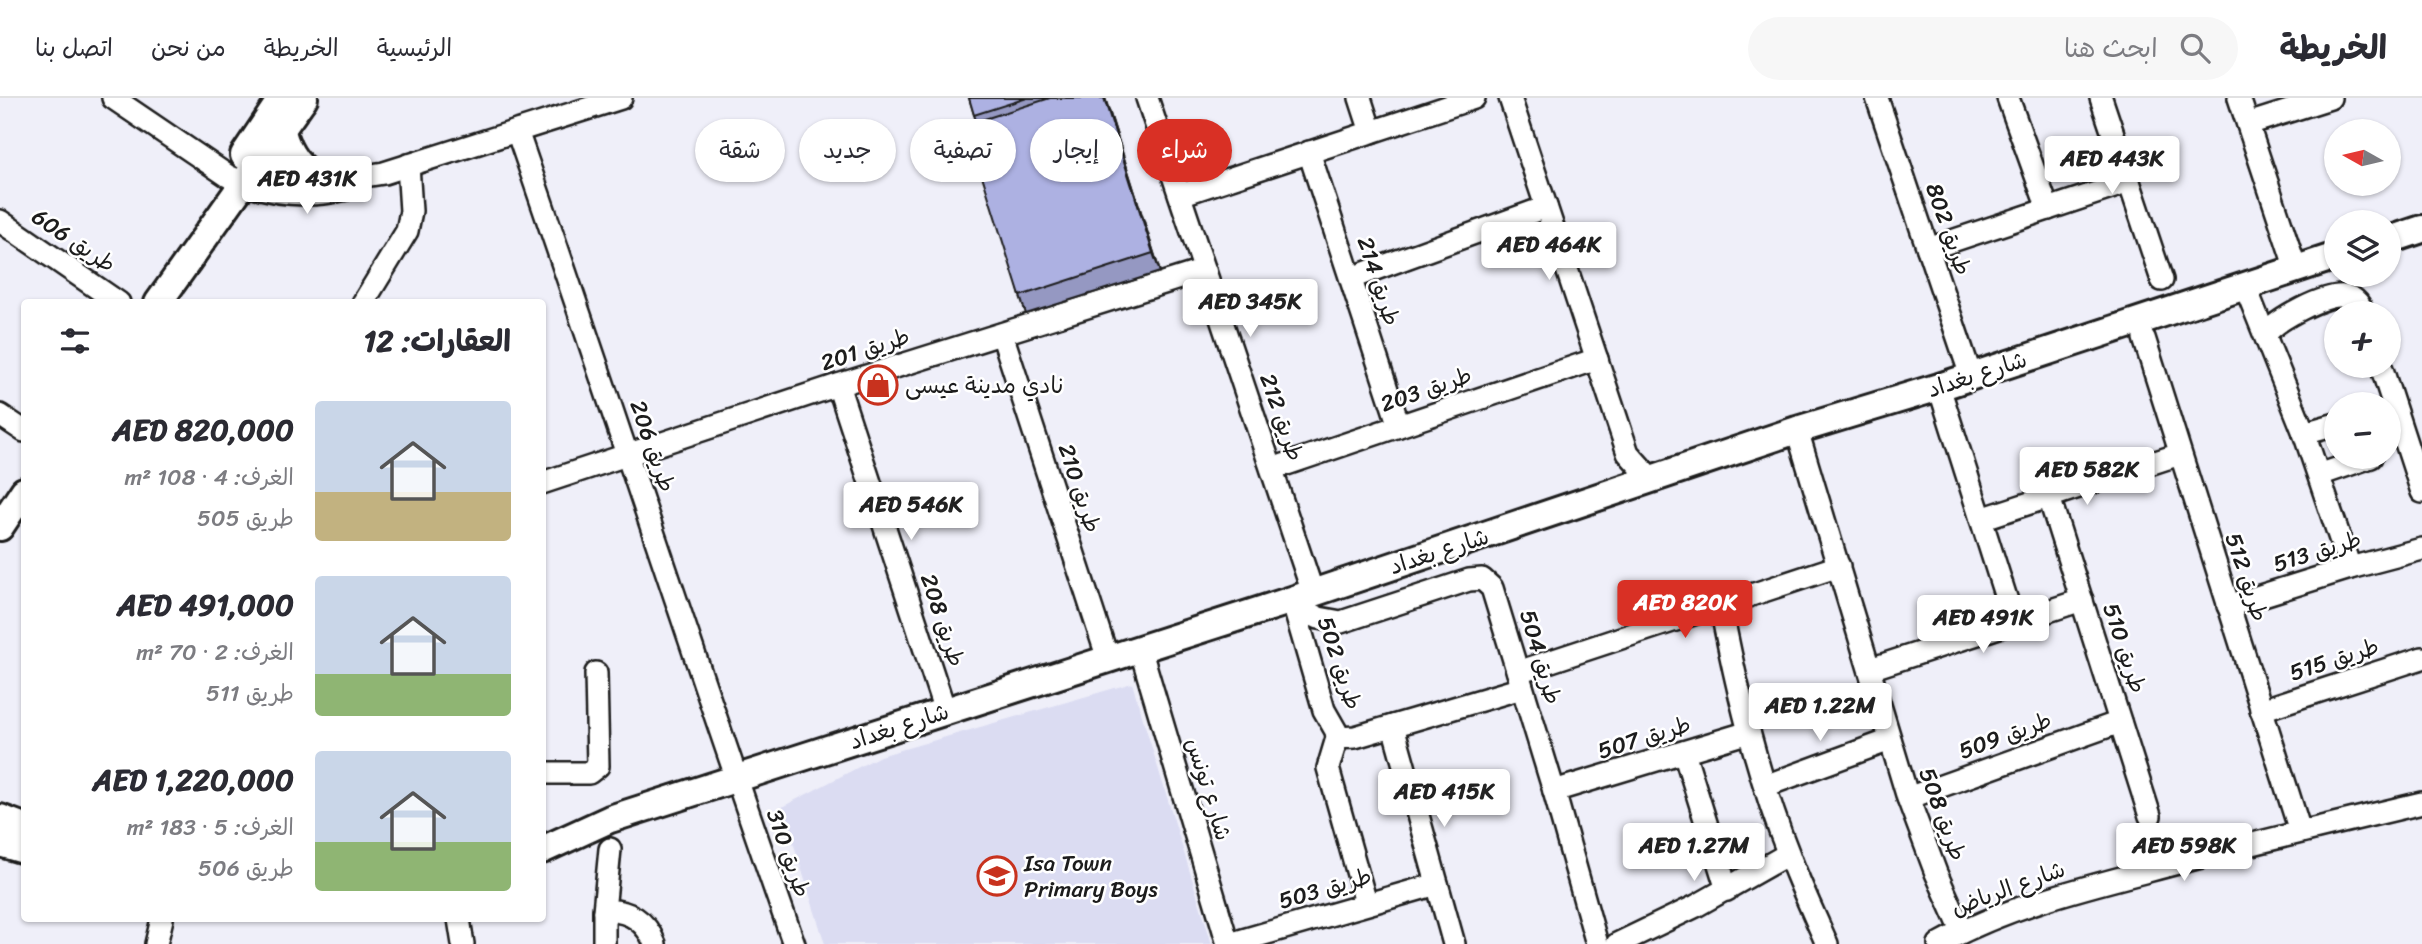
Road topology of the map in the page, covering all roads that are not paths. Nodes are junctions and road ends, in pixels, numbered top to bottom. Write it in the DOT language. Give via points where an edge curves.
graph roads {
  1 [pos="113,98"];
  2 [pos="282,98"];
  3 [pos="304,98"];
  4 [pos="621,98"];
  5 [pos="1147,98"];
  6 [pos="1360,98"];
  7 [pos="1474,98"];
  8 [pos="1510,98"];
  9 [pos="1877,98"];
  10 [pos="2008,98"];
  11 [pos="2102,98"];
  12 [pos="2239,98"];
  13 [pos="2330,98"];
  14 [pos="2248,124"];
  15 [pos="517,131"];
  16 [pos="282,132"];
  17 [pos="1371,132"];
  18 [pos="1309,152"];
  19 [pos="408,165"];
  20 [pos="243,170"];
  21 [pos="384,173"];
  22 [pos="321,180"];
  23 [pos="2129,182"];
  24 [pos="1180,195"];
  25 [pos="1546,207"];
  26 [pos="2048,209"];
  27 [pos="0,221"];
  28 [pos="2422,229"];
  29 [pos="2401,236"];
  30 [pos="1928,249"];
  31 [pos="2324,260"];
  32 [pos="2296,269"];
  33 [pos="1205,270"];
  34 [pos="1351,278"];
  35 [pos="2162,280"];
  36 [pos="2245,286"];
  37 [pos="113,299"];
  38 [pos="143,299"];
  39 [pos="161,299"];
  40 [pos="365,299"];
  41 [pos="2324,301"];
  42 [pos="2324,301"];
  43 [pos="2356,301"];
  44 [pos="1002,334"];
  45 [pos="2266,334"];
  46 [pos="2144,338"];
  47 [pos="1597,359"];
  48 [pos="1971,376"];
  49 [pos="838,385"];
  50 [pos="1939,387"];
  51 [pos="0,415"];
  52 [pos="1399,426"];
  53 [pos="2324,427"];
  54 [pos="21,429"];
  55 [pos="1797,430"];
  56 [pos="2304,433"];
  57 [pos="628,453"];
  58 [pos="1628,453"];
  59 [pos="2180,454"];
  60 [pos="2401,454"];
  61 [pos="1272,469"];
  62 [pos="2336,469"];
  63 [pos="2319,475"];
  64 [pos="1652,480"];
  65 [pos="546,482"];
  66 [pos="1620,490"];
  67 [pos="2422,492"];
  68 [pos="21,496"];
  69 [pos="2049,497"];
  70 [pos="1981,519"];
  71 [pos="0,527"];
  72 [pos="2422,548"];
  73 [pos="1839,566"];
  74 [pos="2350,568"];
  75 [pos="1300,599"];
  76 [pos="2082,600"];
  77 [pos="2228,606"];
  78 [pos="1721,607"];
  79 [pos="2014,623"];
  80 [pos="1140,648"];
  81 [pos="2422,658"];
  82 [pos="1108,659"];
  83 [pos="1870,669"];
  84 [pos="596,673"];
  85 [pos="1520,680"];
  86 [pos="2261,710"];
  87 [pos="945,711"];
  88 [pos="2120,722"];
  89 [pos="1392,726"];
  90 [pos="1749,732"];
  91 [pos="1337,738"];
  92 [pos="1890,740"];
  93 [pos="1684,752"];
  94 [pos="546,774"];
  95 [pos="736,779"];
  96 [pos="1765,786"];
  97 [pos="1554,791"];
  98 [pos="1908,798"];
  99 [pos="2422,803"];
  100 [pos="2150,816"];
  101 [pos="0,818"];
  102 [pos="21,826"];
  103 [pos="2300,831"];
  104 [pos="0,843"];
  105 [pos="546,848"];
  106 [pos="21,849"];
  107 [pos="610,849"];
  108 [pos="1788,854"];
  109 [pos="1437,884"];
  110 [pos="1727,890"];
  111 [pos="1366,903"];
  112 [pos="604,911"];
  113 [pos="161,922"];
  114 [pos="459,922"];
  115 [pos="1962,931"];
  116 [pos="1590,941"];
  117 [pos="156,944"];
  118 [pos="463,944"];
  119 [pos="604,944"];
  120 [pos="655,944"];
  121 [pos="793,944"];
  122 [pos="1228,944"];
  123 [pos="1454,944"];
  124 [pos="1617,944"];
  125 [pos="1827,944"];
  126 [pos="1939,944"];
  1 -- 20 [label="street"];
  2 -- 20 [label="street"];
  3 -- 16 [label="street"];
  4 -- 15 [label="street"];
  5 -- 24 [label="street, طريق 212"];
  6 -- 17 [label="street"];
  7 -- 17 [label="street"];
  8 -- 25 [label="street"];
  9 -- 30 [label="street, طريق 802"];
  10 -- 26 [label="street"];
  11 -- 23 [label="street"];
  12 -- 14 [label="street"];
  13 -- 14 [label="street"];
  14 -- 32 [label="street"];
  15 -- 19 [label="street"];
  15 -- 57 [label="street, طريق 206"];
  16 -- 20 [label="street"];
  16 -- 22 [label="street" via="299,166"];
  17 -- 18 [label="street"];
  18 -- 24 [label="street"];
  18 -- 34 [label="street, طريق 214"];
  19 -- 21 [label="street"];
  19 -- 40 [label="street" via="411,211 407,231"];
  20 -- 21 [label="street" via="265,191 309,195 349,188"];
  20 -- 22 [label="street"];
  20 -- 38 [label="street"];
  20 -- 39 [label="street"];
  21 -- 22 [label="street"];
  23 -- 26 [label="street"];
  23 -- 35 [label="street"];
  24 -- 33 [label="street, طريق 212"];
  25 -- 34 [label="street"];
  25 -- 47 [label="street"];
  26 -- 30 [label="street"];
  27 -- 37 [label="street, طريق 606"];
  28 -- 29 [label="street"];
  30 -- 48 [label="street, طريق 802"];
  31 -- 32 [label="street, شارع بغداد"];
  32 -- 36 [label="street, شارع بغداد"];
  33 -- 44 [label="street, طريق 201"];
  33 -- 61 [label="street, طريق 212"];
  34 -- 52 [label="street, طريق 214"];
  36 -- 45 [label="street"];
  36 -- 48 [label="street, شارع بغداد"];
  41 -- 45 [label="street" via="2284,317"];
  42 -- 43 [label="street" via="2337,296"];
  44 -- 49 [label="street, طريق 201"];
  44 -- 82 [label="street, طريق 210"];
  45 -- 56 [label="street"];
  46 -- 59 [label="street, طريق 512"];
  47 -- 52 [label="street, طريق 203"];
  47 -- 58 [label="street"];
  48 -- 50 [label="street, شارع بغداد"];
  49 -- 57 [label="street, طريق 201"];
  49 -- 87 [label="street, طريق 208"];
  50 -- 55 [label="street, شارع بغداد"];
  50 -- 70 [label="street"];
  51 -- 54 [label="street"];
  52 -- 61 [label="street, طريق 203"];
  53 -- 56 [label="street"];
  55 -- 64 [label="street, شارع بغداد"];
  55 -- 73 [label="street, طريق 508"];
  56 -- 63 [label="street"];
  57 -- 65 [label="street, طريق 201"];
  57 -- 95 [label="street, طريق 206"];
  58 -- 64 [label="street"];
  58 -- 66 [label="street"];
  59 -- 69 [label="street"];
  59 -- 77 [label="street, طريق 512"];
  60 -- 67 [label="street"];
  61 -- 75 [label="street, طريق 212"];
  62 -- 63 [label="street"];
  63 -- 74 [label="street"];
  64 -- 66 [label="street, شارع بغداد"];
  66 -- 75 [label="street, شارع بغداد"];
  68 -- 71 [label="street"];
  69 -- 70 [label="street"];
  69 -- 76 [label="street, طريق 510"];
  70 -- 79 [label="street"];
  72 -- 74 [label="street, طريق 513"];
  73 -- 78 [label="street"];
  73 -- 83 [label="street, طريق 508"];
  74 -- 77 [label="street, طريق 513"];
  75 -- 80 [label="street, شارع بغداد"];
  75 -- 85 [label="street, طريق 504" via="1319,618 1340,622 1482,579 1495,594"];
  75 -- 91 [label="street, طريق 502" via="1324,710"];
  76 -- 79 [label="street"];
  76 -- 88 [label="street, طريق 510"];
  77 -- 86 [label="street, طريق 512"];
  78 -- 85 [label="street"];
  78 -- 90 [label="street"];
  79 -- 83 [label="street"];
  80 -- 82 [label="street, شارع بغداد"];
  80 -- 122 [label="street, شارع تونس"];
  81 -- 86 [label="street, طريق 515"];
  82 -- 87 [label="street, شارع بغداد"];
  83 -- 92 [label="street, طريق 508"];
  84 -- 94 [label="street" via="598,766 589,773"];
  85 -- 89 [label="street"];
  85 -- 97 [label="street, طريق 504"];
  86 -- 103 [label="street, طريق 512"];
  87 -- 95 [label="street, شارع بغداد"];
  88 -- 98 [label="street, طريق 509"];
  88 -- 100 [label="street, طريق 510"];
  89 -- 91 [label="street"];
  89 -- 109 [label="street, طريق 502"];
  90 -- 93 [label="street, طريق 507"];
  90 -- 96 [label="street"];
  91 -- 111 [label="street, طريق 502" via="1328,768"];
  92 -- 96 [label="street"];
  92 -- 98 [label="street, طريق 508"];
  93 -- 97 [label="street, طريق 507"];
  93 -- 110 [label="street"];
  95 -- 105 [label="street, شارع بغداد" via="610,819"];
  95 -- 121 [label="street, طريق 310"];
  96 -- 108 [label="street"];
  97 -- 116 [label="street, طريق 504"];
  98 -- 115 [label="street, طريق 508"];
  99 -- 103 [label="street, شارع الرياض"];
  101 -- 102 [label="street"];
  103 -- 115 [label="street, شارع الرياض" via="2098,884"];
  104 -- 106 [label="street"];
  107 -- 112 [label="street"];
  108 -- 110 [label="street"];
  108 -- 125 [label="street"];
  109 -- 111 [label="street, طريق 503"];
  109 -- 123 [label="street, طريق 502"];
  110 -- 124 [label="street"];
  111 -- 122 [label="street, طريق 503"];
  112 -- 119 [label="street"];
  112 -- 120 [label="street" via="623,912 639,920"];
  113 -- 117 [label="street"];
  114 -- 118 [label="street"];
  115 -- 126 [label="street, شارع الرياض"];
}
